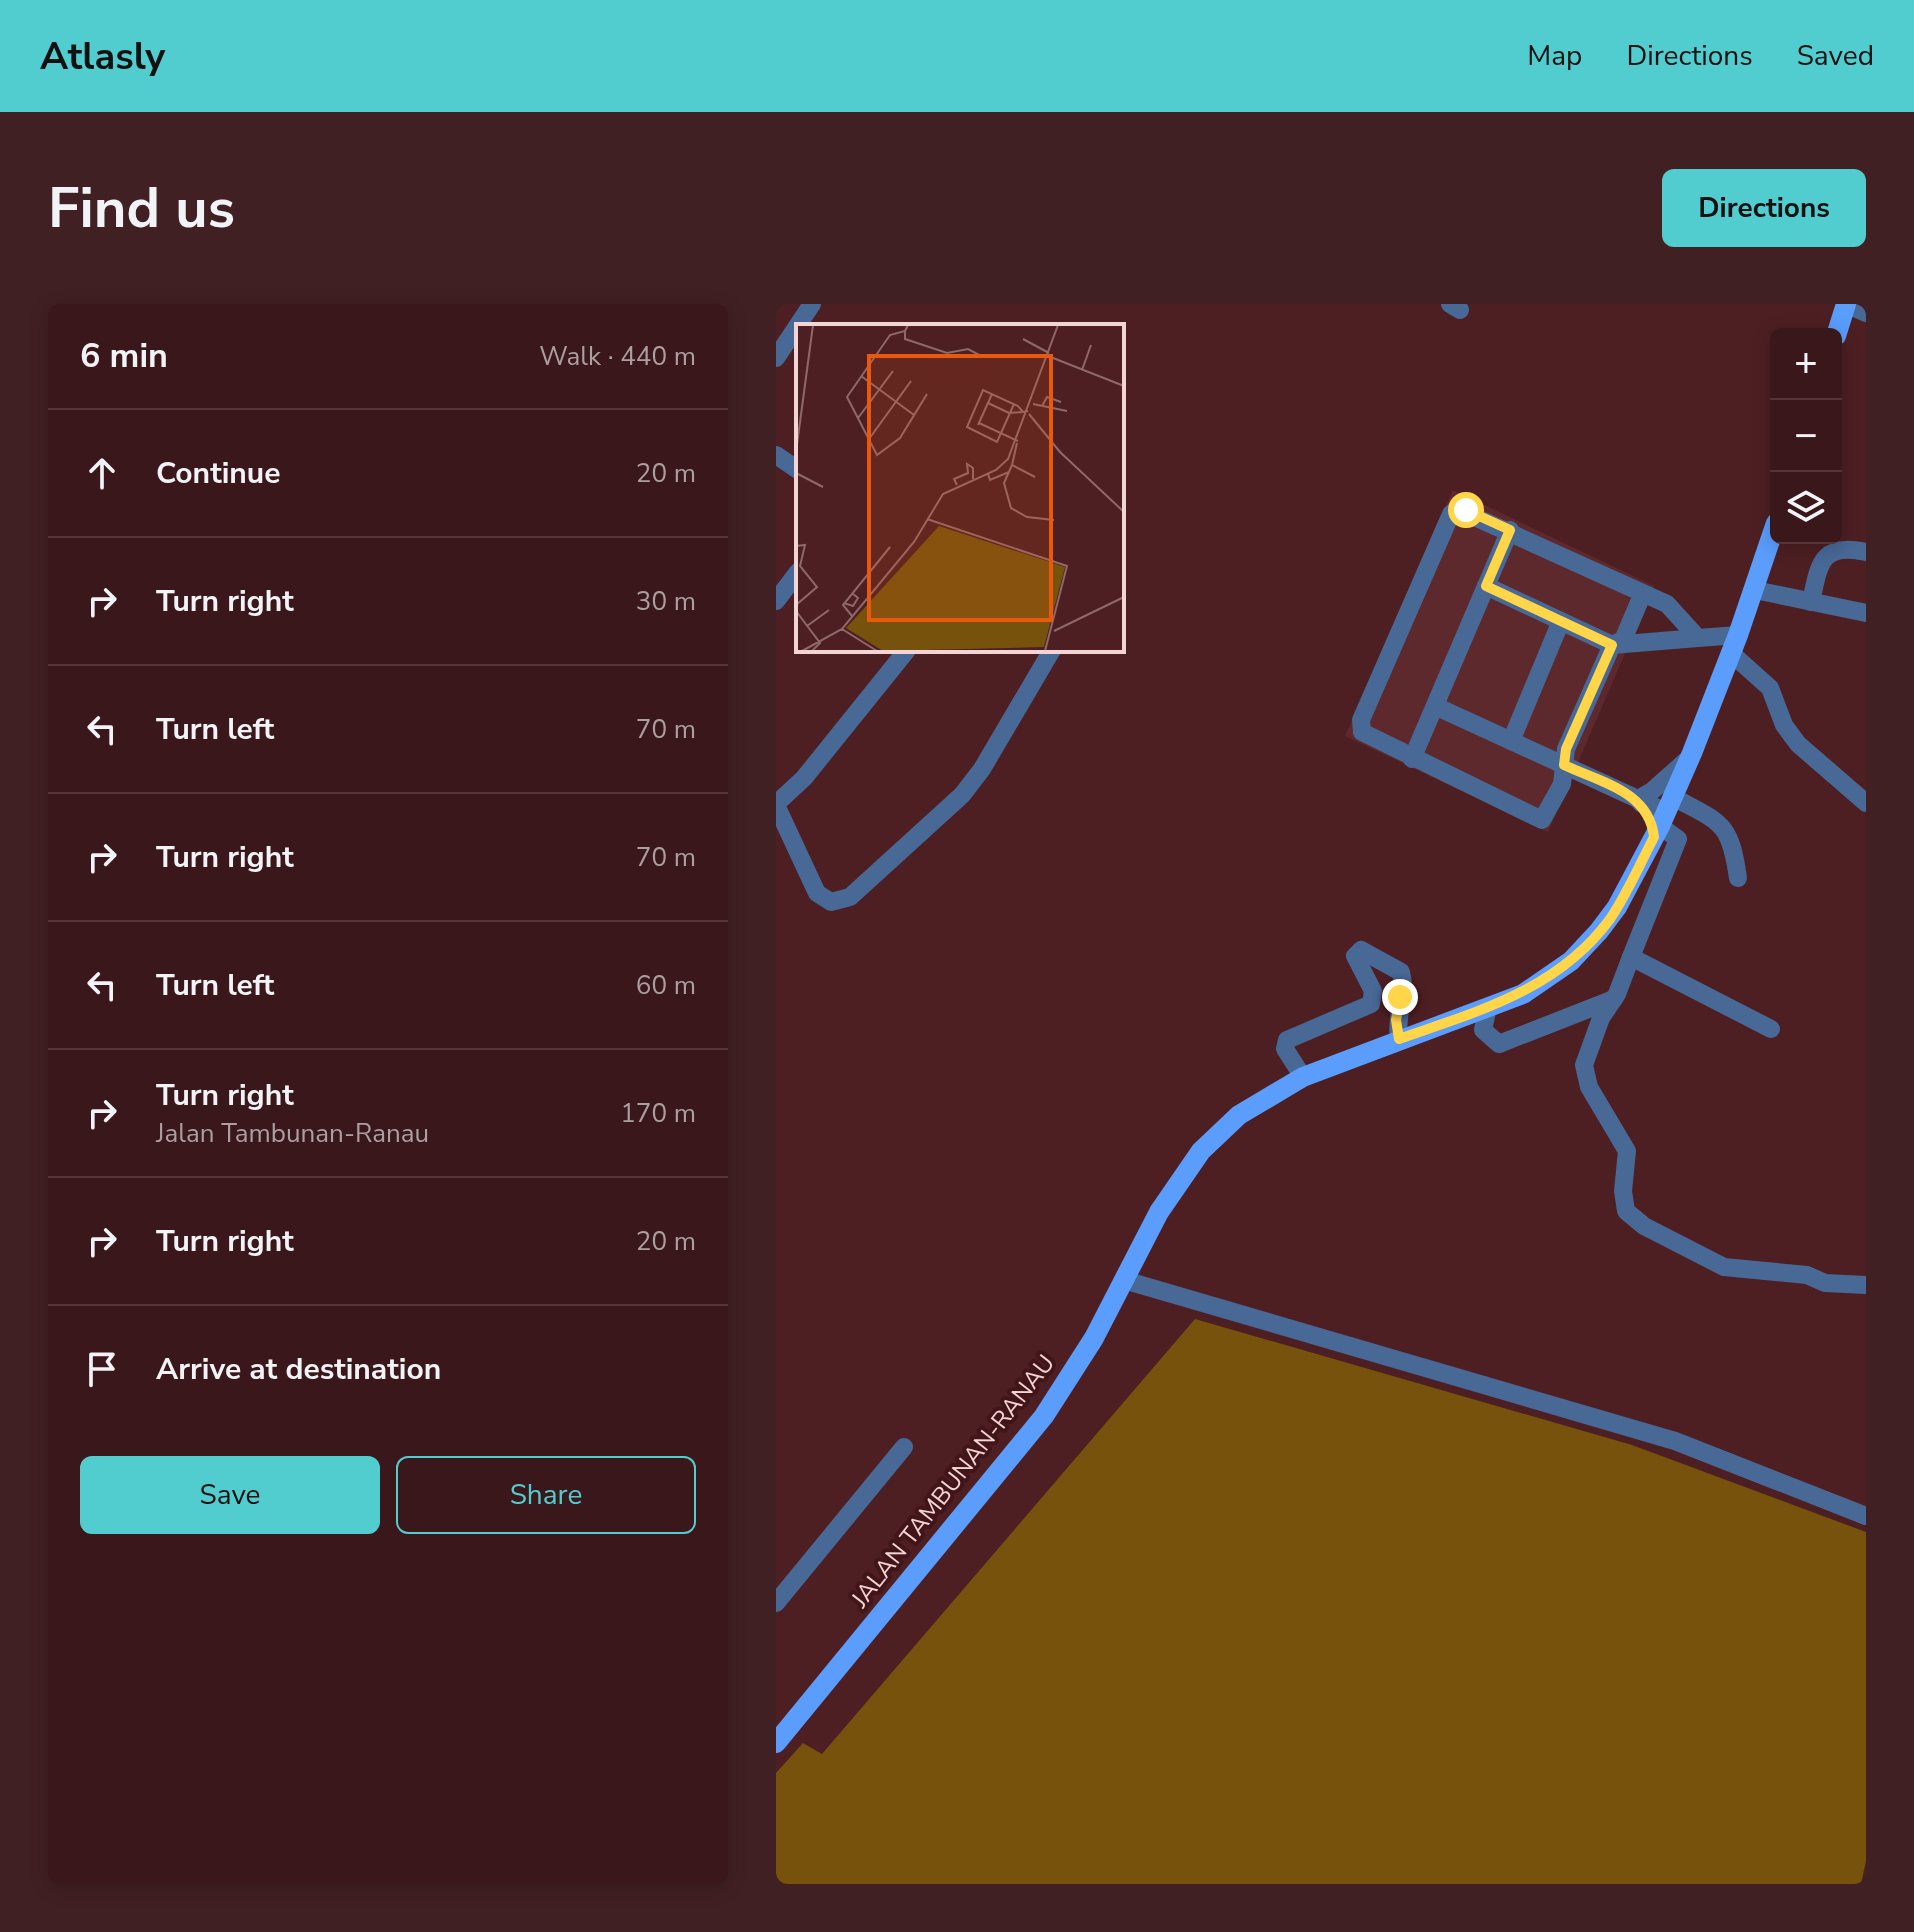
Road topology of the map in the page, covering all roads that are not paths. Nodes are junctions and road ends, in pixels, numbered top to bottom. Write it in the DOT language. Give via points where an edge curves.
graph roads {
  1 [pos="812,304"];
  2 [pos="1846,304"];
  3 [pos="1866,313"];
  4 [pos="799,324"];
  5 [pos="796,328"];
  6 [pos="1838,328"];
  7 [pos="776,358"];
  8 [pos="776,455"];
  9 [pos="796,469"];
  10 [pos="1510,530"];
  11 [pos="1770,542"];
  12 [pos="1866,552"];
  13 [pos="796,575"];
  14 [pos="1486,586"];
  15 [pos="1755,590"];
  16 [pos="1643,593"];
  17 [pos="776,601"];
  18 [pos="1811,602"];
  19 [pos="1866,613"];
  20 [pos="1561,621"];
  21 [pos="1698,638"];
  22 [pos="1735,644"];
  23 [pos="1612,645"];
  24 [pos="905,652"];
  25 [pos="1046,652"];
  26 [pos="1435,706"];
  27 [pos="1511,741"];
  28 [pos="1692,753"];
  29 [pos="1412,759"];
  30 [pos="1564,765"];
  31 [pos="1638,799"];
  32 [pos="1866,803"];
  33 [pos="776,804"];
  34 [pos="1663,818"];
  35 [pos="1738,878"];
  36 [pos="1631,957"];
  37 [pos="1614,999"];
  38 [pos="1371,1004"];
  39 [pos="1488,1007"];
  40 [pos="1771,1029"];
  41 [pos="1398,1030"];
  42 [pos="1303,1077"];
  43 [pos="1124,1280"];
  44 [pos="1866,1285"];
  45 [pos="904,1447"];
  46 [pos="1866,1516"];
  47 [pos="776,1603"];
  48 [pos="776,1743"];
  1 -- 4 [label="street"];
  2 -- 3 [label="street"];
  2 -- 6 [label="main road"];
  5 -- 7 [label="street"];
  8 -- 9 [label="street"];
  10 -- 14 [label="street"];
  10 -- 16 [label="street"];
  10 -- 29 [label="street" via="1466,510 1453,511 1361,720 1365,736"];
  11 -- 15 [label="main road, JALAN TAMBUNAN-RANAU"];
  12 -- 18 [label="street" via="1843,549 1823,558"];
  13 -- 17 [label="street"];
  14 -- 20 [label="street"];
  14 -- 26 [label="street"];
  15 -- 18 [label="street"];
  15 -- 22 [label="main road, JALAN TAMBUNAN-RANAU"];
  16 -- 21 [label="street" via="1667,604"];
  16 -- 23 [label="street" via="1623,640"];
  18 -- 19 [label="street"];
  20 -- 23 [label="street"];
  20 -- 27 [label="street"];
  21 -- 22 [label="street"];
  21 -- 23 [label="street"];
  22 -- 28 [label="main road, JALAN TAMBUNAN-RANAU"];
  22 -- 32 [label="street" via="1770,688 1784,725 1798,744"];
  23 -- 30 [label="street" via="1566,749"];
  24 -- 33 [label="street" via="804,778"];
  25 -- 33 [label="street" via="982,769 962,795 850,897 831,902 817,893"];
  26 -- 27 [label="street"];
  26 -- 29 [label="street"];
  27 -- 30 [label="street"];
  28 -- 31 [label="street"];
  28 -- 34 [label="main road, JALAN TAMBUNAN-RANAU"];
  29 -- 30 [label="street" via="1538,820 1548,815"];
  30 -- 31 [label="street"];
  31 -- 34 [label="street"];
  31 -- 34 [label="street" via="1651,824"];
  34 -- 35 [label="street" via="1726,830"];
  34 -- 36 [label="street" via="1678,839"];
  34 -- 39 [label="main road, JALAN TAMBUNAN-RANAU" via="1617,907 1588,944 1538,985"];
  36 -- 37 [label="street"];
  36 -- 40 [label="street"];
  37 -- 39 [label="street" via="1499,1044 1483,1030"];
  37 -- 44 [label="street" via="1584,1065 1589,1087 1627,1151 1626,1211 1644,1226 1724,1267"];
  38 -- 41 [label="street"];
  38 -- 41 [label="street" via="1373,991 1355,956 1361,950 1401,972"];
  38 -- 42 [label="street" via="1287,1040 1285,1049"];
  39 -- 41 [label="main road, JALAN TAMBUNAN-RANAU"];
  41 -- 42 [label="main road, JALAN TAMBUNAN-RANAU"];
  42 -- 43 [label="main road, JALAN TAMBUNAN-RANAU" via="1239,1115 1201,1151 1159,1212"];
  43 -- 46 [label="street" via="1675,1441"];
  43 -- 48 [label="main road, JALAN TAMBUNAN-RANAU" via="1084,1356 1044,1416"];
  45 -- 47 [label="street"];
}
